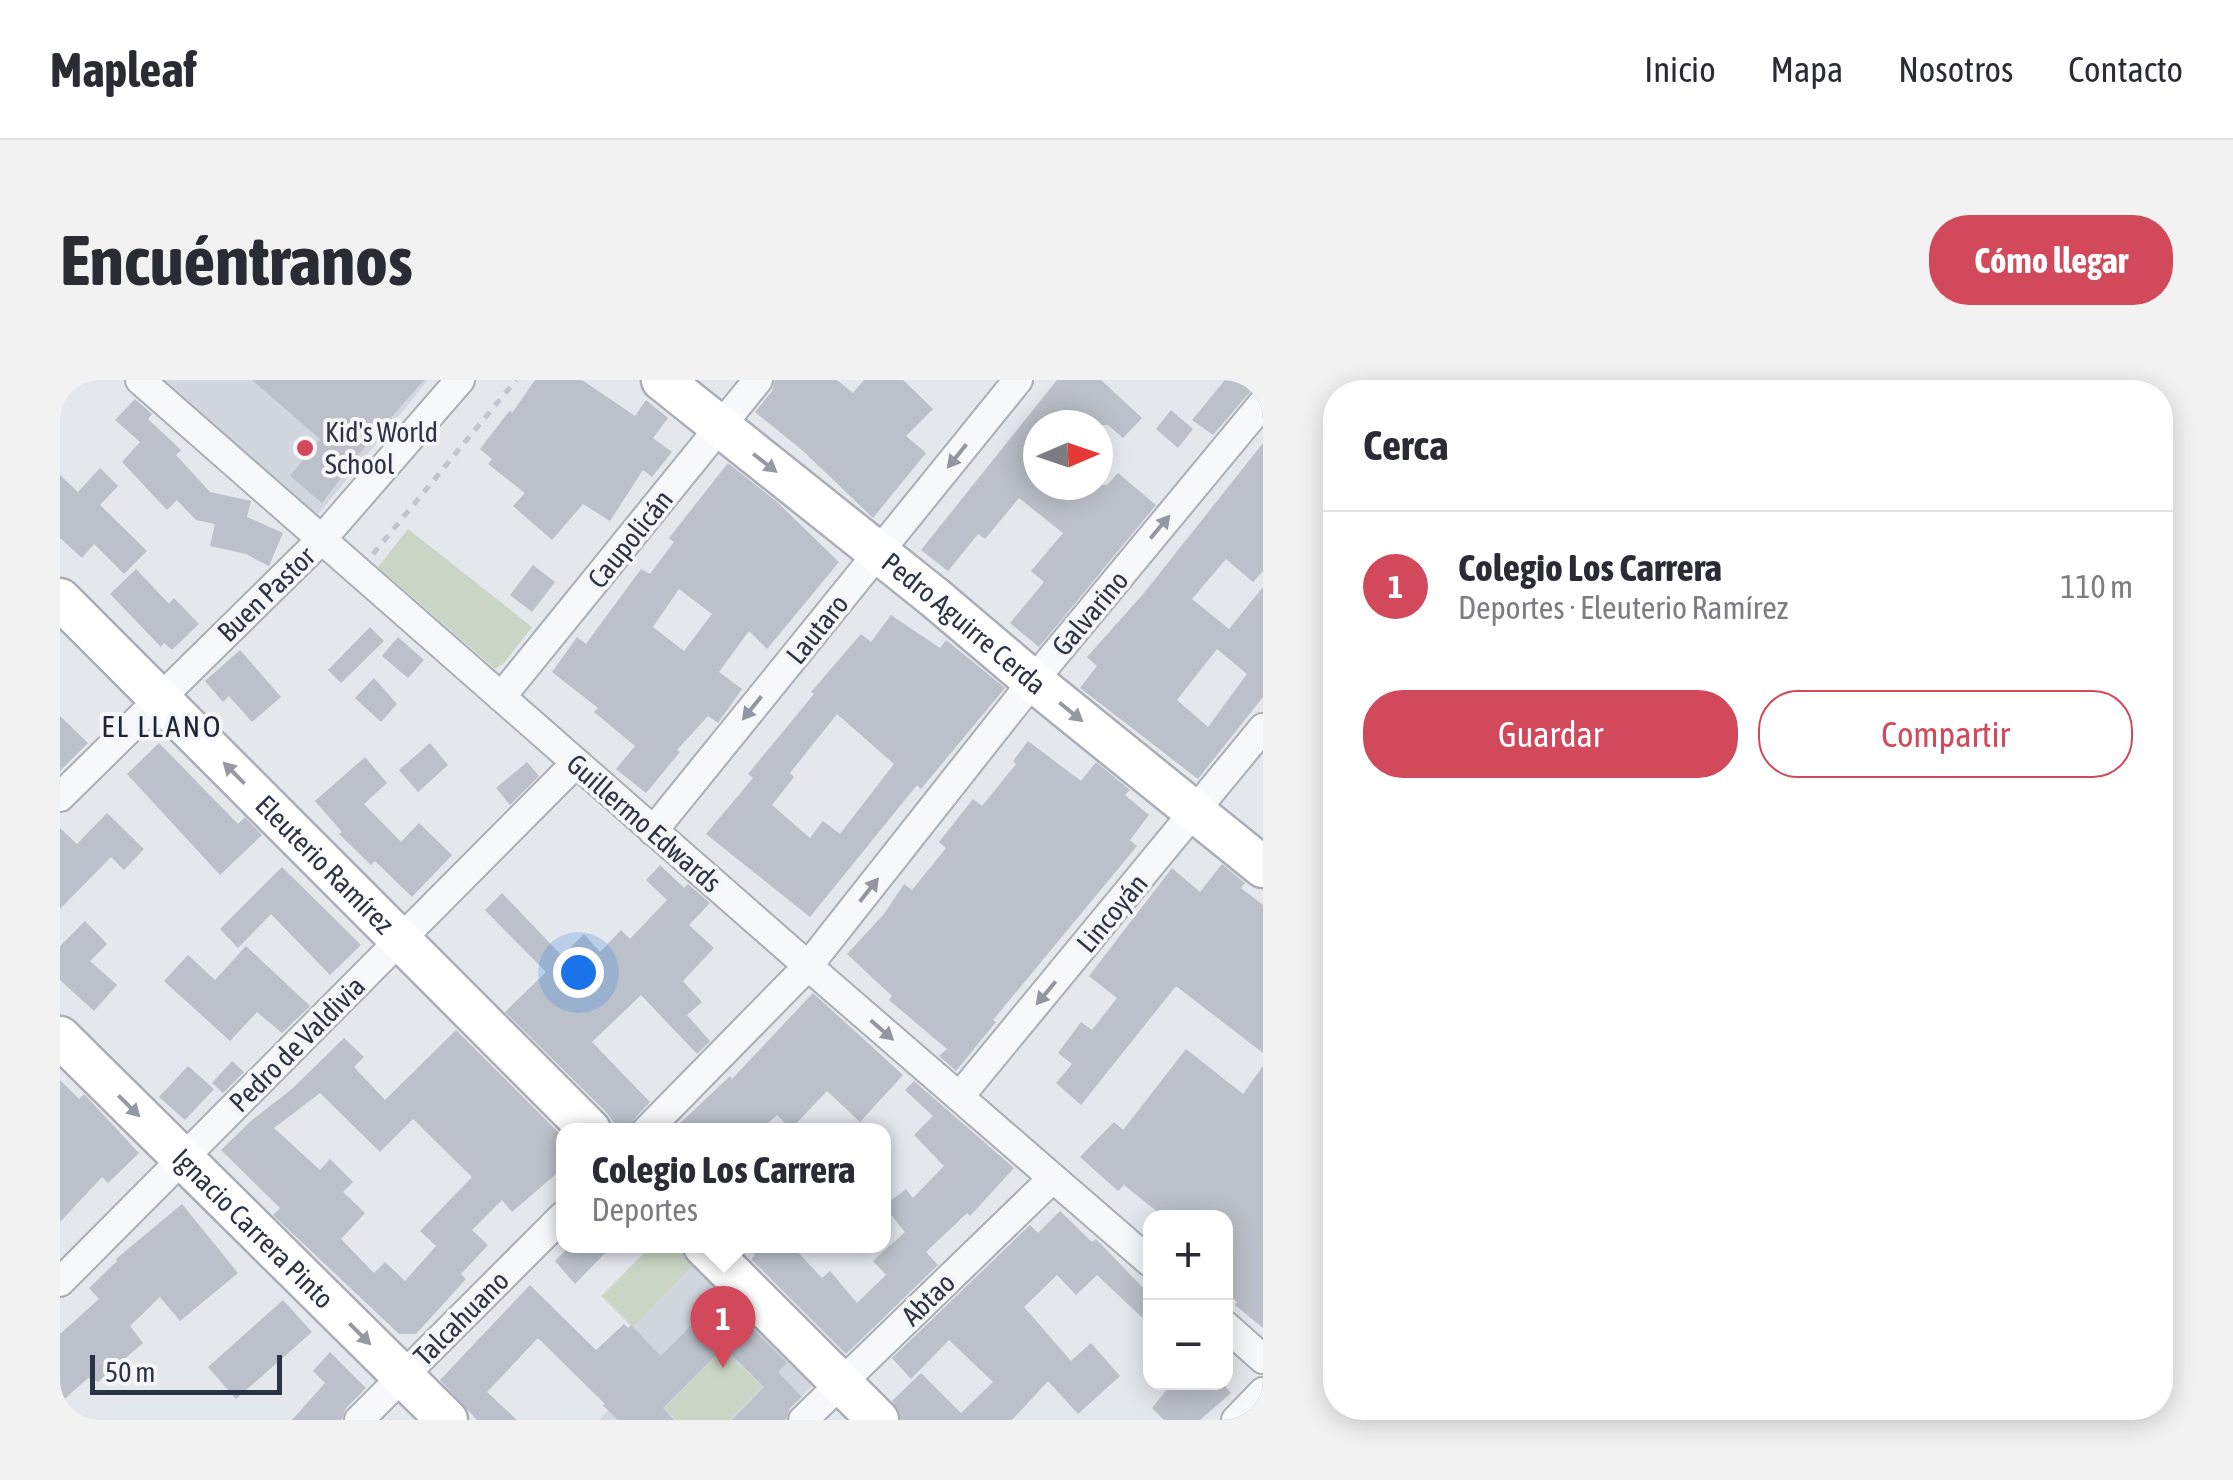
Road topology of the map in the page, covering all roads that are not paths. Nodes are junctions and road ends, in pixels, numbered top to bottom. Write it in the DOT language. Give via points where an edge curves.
graph roads {
  1 [pos="140,380"];
  2 [pos="460,380"];
  3 [pos="662,380"];
  4 [pos="758,380"];
  5 [pos="1018,380"];
  6 [pos="1263,403"];
  7 [pos="720,427"];
  8 [pos="321,540"];
  9 [pos="878,552"];
  10 [pos="60,599"];
  11 [pos="1033,681"];
  12 [pos="501,697"];
  13 [pos="158,698"];
  14 [pos="1263,728"];
  15 [pos="576,763"];
  16 [pos="60,797"];
  17 [pos="1196,814"];
  18 [pos="653,831"];
  19 [pos="1263,867"];
  20 [pos="401,942"];
  21 [pos="808,966"];
  22 [pos="60,1037"];
  23 [pos="960,1097"];
  24 [pos="583,1123"];
  25 [pos="655,1123"];
  26 [pos="182,1158"];
  27 [pos="1053,1178"];
  28 [pos="556,1223"];
  29 [pos="711,1253"];
  30 [pos="1143,1256"];
  31 [pos="60,1282"];
  32 [pos="1233,1332"];
  33 [pos="1263,1359"];
  34 [pos="403,1376"];
  35 [pos="841,1382"];
  36 [pos="1263,1392"];
  37 [pos="359,1420"];
  38 [pos="447,1420"];
  39 [pos="803,1420"];
  40 [pos="878,1420"];
  41 [pos="1236,1420"];
  1 -- 8 [label="street, Guillermo Edwards"];
  2 -- 8 [label="street, Buen Pastor"];
  3 -- 7 [label="street, Pedro Aguirre Cerda"];
  4 -- 7 [label="street, Caupolicán"];
  5 -- 9 [label="street, Lautaro, one-way"];
  11 -- 6 [label="street, Galvarino, one-way"];
  7 -- 9 [label="street, Pedro Aguirre Cerda, one-way"];
  7 -- 12 [label="street, Caupolicán"];
  8 -- 12 [label="street, Guillermo Edwards"];
  8 -- 13 [label="street, Buen Pastor"];
  9 -- 11 [label="street, Pedro Aguirre Cerda"];
  9 -- 18 [label="street, Lautaro, one-way"];
  10 -- 13 [label="street, Eleuterio Ramírez"];
  11 -- 17 [label="street, Pedro Aguirre Cerda, one-way"];
  21 -- 11 [label="street, Galvarino, one-way"];
  12 -- 15 [label="street, Guillermo Edwards"];
  13 -- 16 [label="street, Buen Pastor"];
  20 -- 13 [label="street, Eleuterio Ramírez, one-way"];
  14 -- 17 [label="street, Lincoyán"];
  15 -- 18 [label="street, Guillermo Edwards"];
  15 -- 20 [label="street, Pedro de Valdivia"];
  17 -- 19 [label="street, Pedro Aguirre Cerda"];
  17 -- 23 [label="street, Lincoyán, one-way"];
  18 -- 21 [label="street, Guillermo Edwards"];
  20 -- 24 [label="street, Eleuterio Ramírez"];
  20 -- 26 [label="street, Pedro de Valdivia"];
  21 -- 23 [label="street, Guillermo Edwards, one-way"];
  21 -- 25 [label="street"];
  22 -- 26 [label="street, Ignacio Carrera Pinto, one-way"];
  23 -- 27 [label="street, Guillermo Edwards"];
  26 -- 31 [label="street, Pedro de Valdivia"];
  26 -- 34 [label="street, Ignacio Carrera Pinto, one-way"];
  27 -- 30 [label="street, Guillermo Edwards"];
  27 -- 35 [label="street, Abtao"];
  28 -- 34 [label="street, Talcahuano"];
  29 -- 35 [label="street"];
  32 -- 33 [label="street"];
  34 -- 37 [label="street, Talcahuano"];
  34 -- 38 [label="street, Ignacio Carrera Pinto"];
  35 -- 39 [label="street, Abtao"];
  35 -- 40 [label="street"];
  36 -- 41 [label="street"];
}
